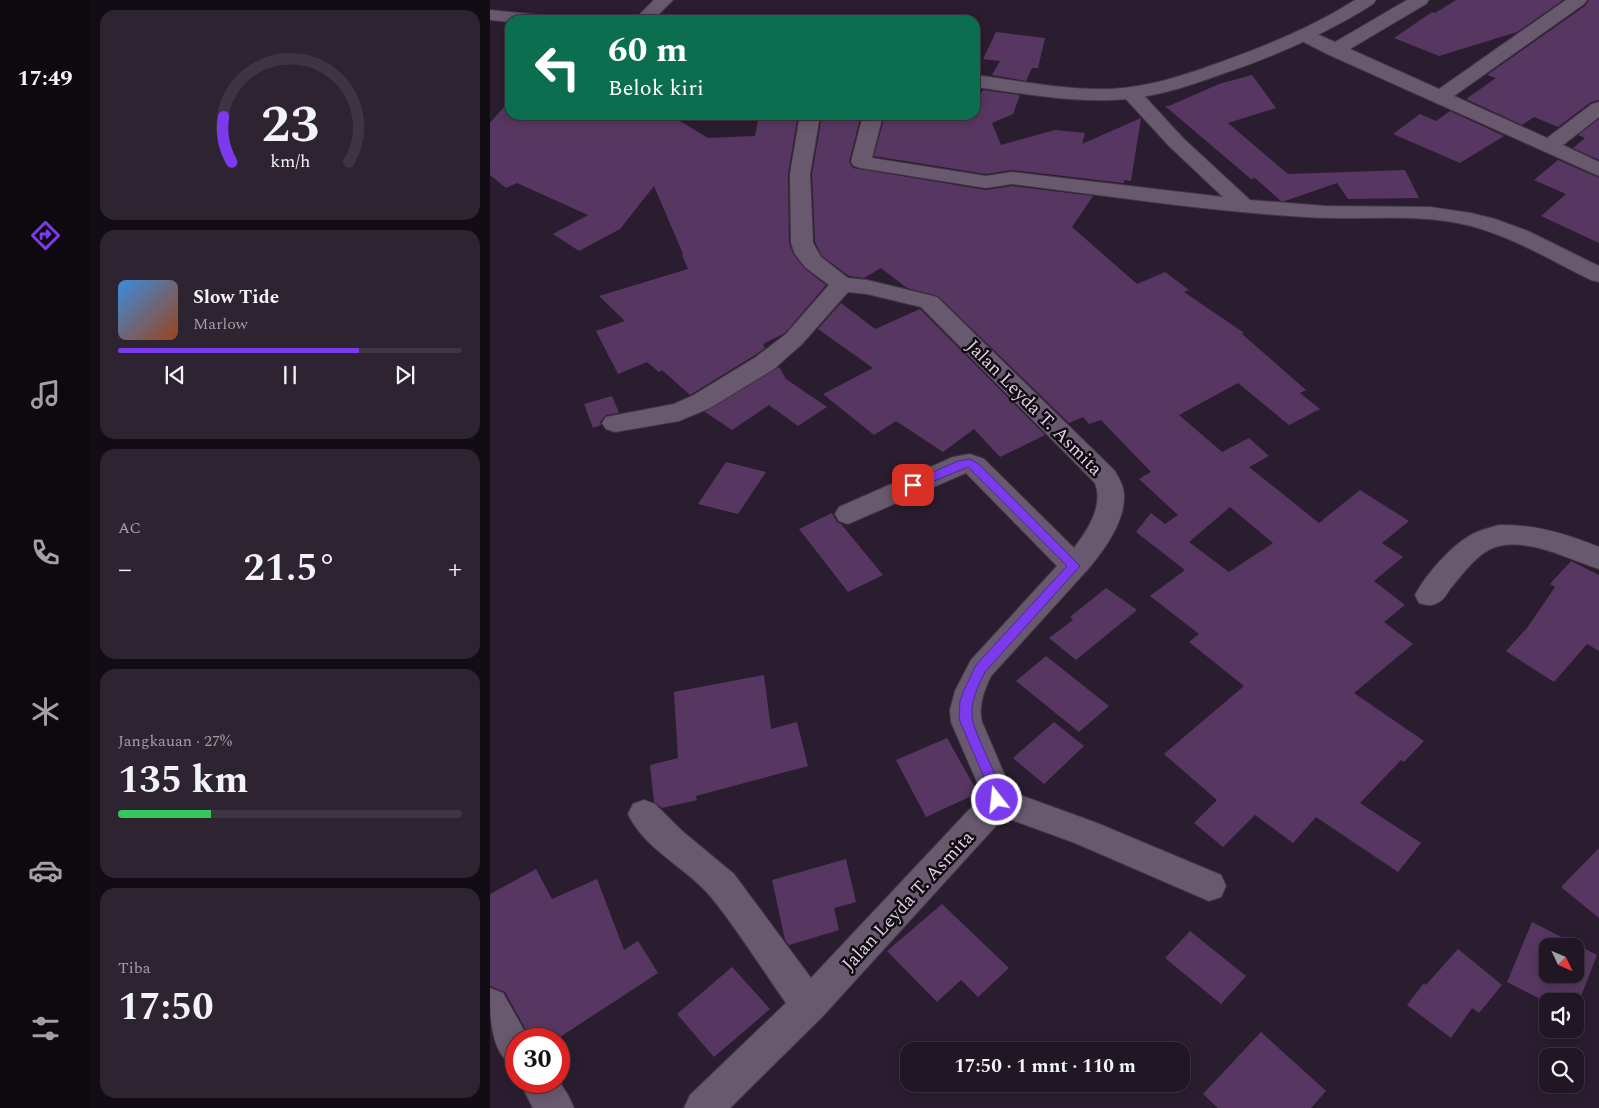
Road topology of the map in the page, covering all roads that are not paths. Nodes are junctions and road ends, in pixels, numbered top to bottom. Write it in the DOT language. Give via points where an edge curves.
graph roads {
  1 [pos="664,0"];
  2 [pos="1367,0"];
  3 [pos="1420,0"];
  4 [pos="1578,0"];
  5 [pos="490,15"];
  6 [pos="648,15"];
  7 [pos="505,17"];
  8 [pos="1304,35"];
  9 [pos="1334,50"];
  10 [pos="980,82"];
  11 [pos="1131,93"];
  12 [pos="1440,97"];
  13 [pos="1599,108"];
  14 [pos="809,120"];
  15 [pos="872,120"];
  16 [pos="1549,146"];
  17 [pos="1599,170"];
  18 [pos="1242,204"];
  19 [pos="1599,275"];
  20 [pos="842,284"];
  21 [pos="615,423"];
  22 [pos="848,514"];
  23 [pos="1599,559"];
  24 [pos="1074,566"];
  25 [pos="1429,595"];
  26 [pos="997,800"];
  27 [pos="644,814"];
  28 [pos="1209,886"];
  29 [pos="490,1005"];
  30 [pos="809,1005"];
  31 [pos="505,1031"];
  32 [pos="545,1093"];
  33 [pos="555,1108"];
  34 [pos="704,1108"];
  1 -- 6 [label="street"];
  2 -- 8 [label="street"];
  3 -- 9 [label="street"];
  4 -- 12 [label="street"];
  5 -- 7 [label="street"];
  8 -- 9 [label="street"];
  8 -- 11 [label="street" via="1198,76"];
  9 -- 12 [label="street"];
  10 -- 11 [label="street" via="1076,93"];
  11 -- 18 [label="street" via="1176,142"];
  12 -- 16 [label="street"];
  13 -- 16 [label="street"];
  14 -- 20 [label="street, Jalan Leyda T. Asmita" via="800,174 802,243 813,262"];
  15 -- 18 [label="street" via="861,162 986,182 1012,178"];
  16 -- 17 [label="street"];
  18 -- 19 [label="street" via="1308,212 1437,213 1472,219 1501,229"];
  20 -- 21 [label="street" via="794,339 766,363 679,412"];
  20 -- 24 [label="street, Jalan Leyda T. Asmita" via="930,302 1105,477 1111,486 1109,509 1087,551"];
  22 -- 24 [label="street" via="970,463"];
  23 -- 25 [label="street" via="1550,542 1519,535 1501,535 1486,539 1468,552"];
  24 -- 26 [label="street, Jalan Leyda T. Asmita" via="981,668 968,695 965,719 996,789"];
  26 -- 28 [label="street" via="1086,832"];
  26 -- 30 [label="street, Jalan Leyda T. Asmita"];
  27 -- 30 [label="street" via="669,840 722,884"];
  29 -- 31 [label="street"];
  30 -- 34 [label="street, Jalan Leyda T. Asmita"];
  32 -- 33 [label="street"];
}
